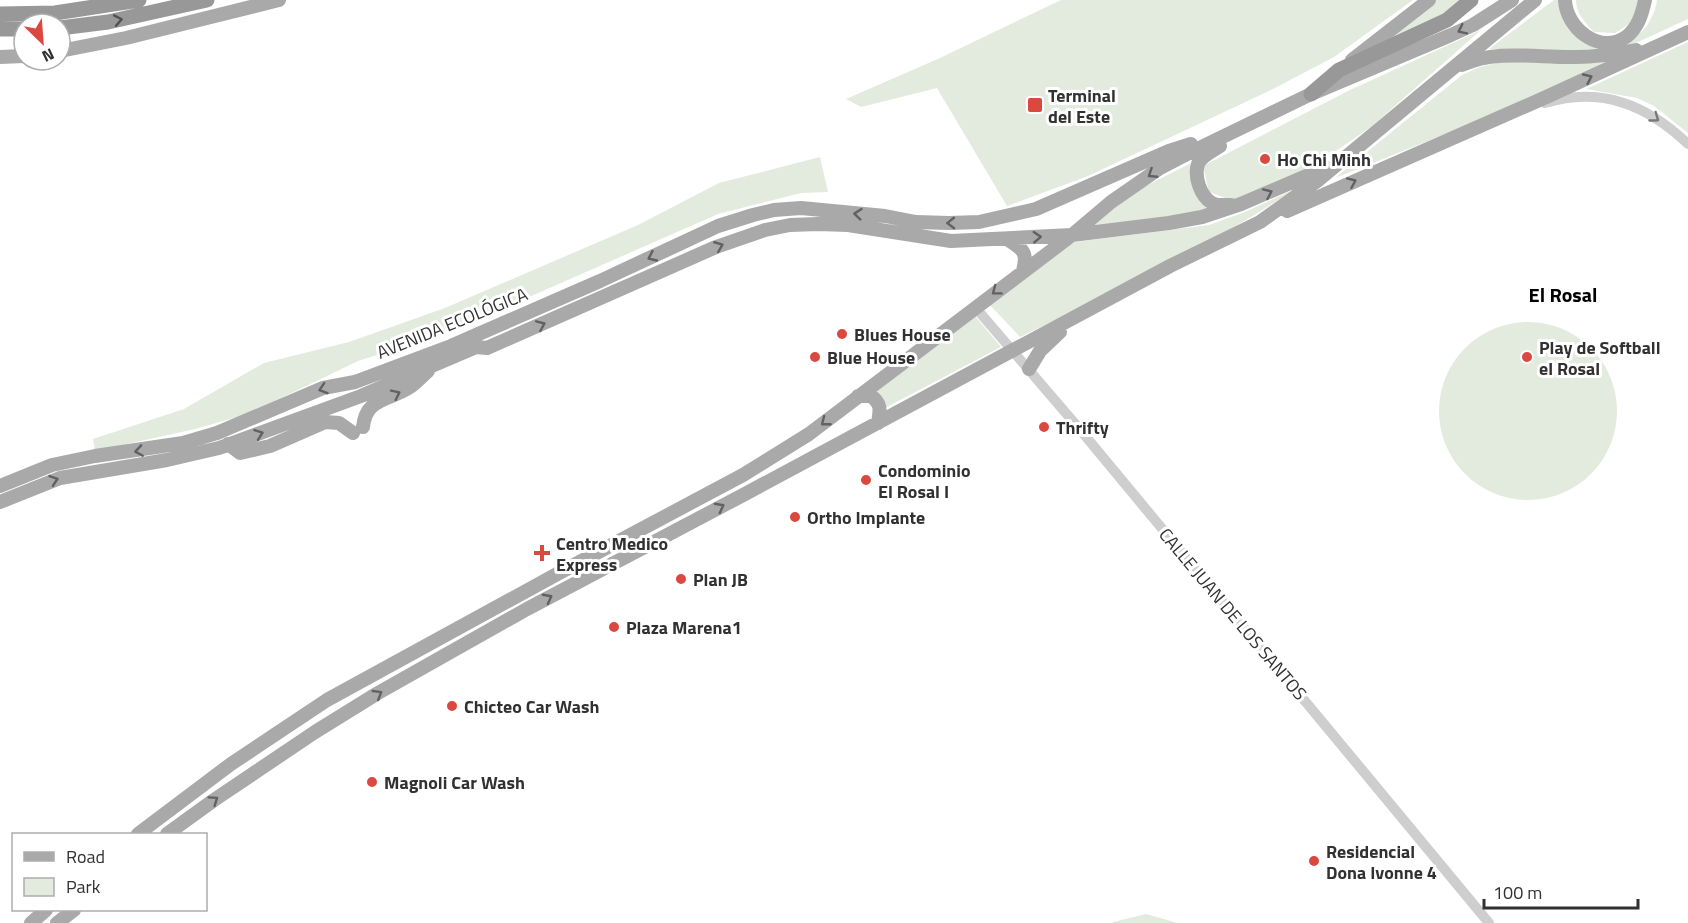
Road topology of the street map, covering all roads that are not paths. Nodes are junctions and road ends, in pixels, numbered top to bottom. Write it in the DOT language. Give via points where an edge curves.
graph roads {
  1 [pos="139,0"];
  2 [pos="207,0"];
  3 [pos="279,0"];
  4 [pos="1429,0"];
  5 [pos="1471,0"];
  6 [pos="1512,0"];
  7 [pos="1534,0"];
  8 [pos="1565,0"];
  9 [pos="1646,0"];
  10 [pos="249,4"];
  11 [pos="233,6"];
  12 [pos="0,14"];
  13 [pos="72,26"];
  14 [pos="1688,32"];
  15 [pos="1664,44"];
  16 [pos="72,49"];
  17 [pos="1339,70"];
  18 [pos="1425,89"];
  19 [pos="1311,94"];
  20 [pos="1289,105"];
  21 [pos="1499,117"];
  22 [pos="1244,126"];
  23 [pos="1366,139"];
  24 [pos="1688,144"];
  25 [pos="1241,204"];
  26 [pos="1260,222"];
  27 [pos="1071,235"];
  28 [pos="1007,239"];
  29 [pos="1023,272"];
  30 [pos="1098,306"];
  31 [pos="975,307"];
  32 [pos="1013,351"];
  33 [pos="422,357"];
  34 [pos="436,363"];
  35 [pos="1029,369"];
  36 [pos="858,396"];
  37 [pos="348,400"];
  38 [pos="266,414"];
  39 [pos="878,423"];
  40 [pos="228,444"];
  41 [pos="0,486"];
  42 [pos="0,502"];
  43 [pos="139,833"];
  44 [pos="168,833"];
  45 [pos="44,911"];
  46 [pos="72,911"];
  47 [pos="31,923"];
  48 [pos="57,923"];
  49 [pos="1489,923"];
  1 -- 12 [label="highway" via="55,13"];
  13 -- 2 [label="highway, one-way"];
  3 -- 10 [label="main road"];
  4 -- 17 [label="main road"];
  5 -- 17 [label="highway" via="1447,20"];
  6 -- 19 [label="main road, one-way" via="1473,25"];
  7 -- 18 [label="main road"];
  8 -- 9 [label="main road" via="1574,26 1590,40 1611,41 1624,38 1635,28"];
  10 -- 11 [label="main road"];
  11 -- 16 [label="main road" via="126,38"];
  14 -- 15 [label="main road"];
  15 -- 18 [label="main road" via="1615,55 1477,58"];
  21 -- 15 [label="main road, one-way"];
  17 -- 19 [label="highway"];
  18 -- 23 [label="main road"];
  19 -- 20 [label="main road"];
  20 -- 22 [label="main road"];
  20 -- 25 [label="main road" via="1198,162 1197,175 1211,202 1222,206"];
  21 -- 24 [label="street, one-way" via="1557,100 1603,97 1645,110"];
  26 -- 21 [label="main road, one-way"];
  22 -- 27 [label="main road, one-way" via="1160,168"];
  22 -- 33 [label="main road, AVENIDA ECOLÓGICA, one-way" via="1168,152 1036,210 979,222 916,222 801,208 774,210 718,226"];
  25 -- 23 [label="main road, AVENIDA ECOLÓGICA, one-way" via="1311,174"];
  23 -- 26 [label="main road"];
  25 -- 27 [label="main road, AVENIDA ECOLÓGICA" via="1202,217"];
  26 -- 30 [label="main road"];
  28 -- 27 [label="main road, AVENIDA ECOLÓGICA, one-way"];
  27 -- 29 [label="main road"];
  28 -- 29 [label="main road" via="1024,251"];
  34 -- 28 [label="main road, AVENIDA ECOLÓGICA, one-way" via="477,347 487,348 716,247 765,230 838,224 951,241"];
  29 -- 31 [label="main road, one-way"];
  30 -- 32 [label="main road"];
  30 -- 35 [label="main road" via="1047,344"];
  31 -- 32 [label="street, CALLE JUAN DE LOS SANTOS"];
  31 -- 36 [label="main road"];
  32 -- 35 [label="street, CALLE JUAN DE LOS SANTOS"];
  32 -- 39 [label="main road"];
  33 -- 37 [label="main road" via="415,366 355,392"];
  33 -- 38 [label="main road, AVENIDA ECOLÓGICA, one-way" via="355,382 323,388"];
  34 -- 37 [label="main road, AVENIDA ECOLÓGICA"];
  40 -- 34 [label="main road, one-way" via="240,453 250,452 325,422 358,430 370,407 410,387"];
  35 -- 49 [label="street, CALLE JUAN DE LOS SANTOS"];
  36 -- 39 [label="main road" via="871,396 878,401"];
  36 -- 43 [label="main road, one-way" via="809,434 743,476 327,700"];
  37 -- 38 [label="main road" via="329,401 277,420"];
  40 -- 37 [label="main road, AVENIDA ECOLÓGICA, one-way"];
  38 -- 41 [label="main road, AVENIDA ECOLÓGICA, one-way" via="183,443 52,465"];
  44 -- 39 [label="main road, one-way" via="378,693 527,609"];
  42 -- 40 [label="main road, AVENIDA ECOLÓGICA, one-way" via="60,478 167,460"];
  45 -- 47 [label="main road"];
  46 -- 48 [label="main road"];
}
